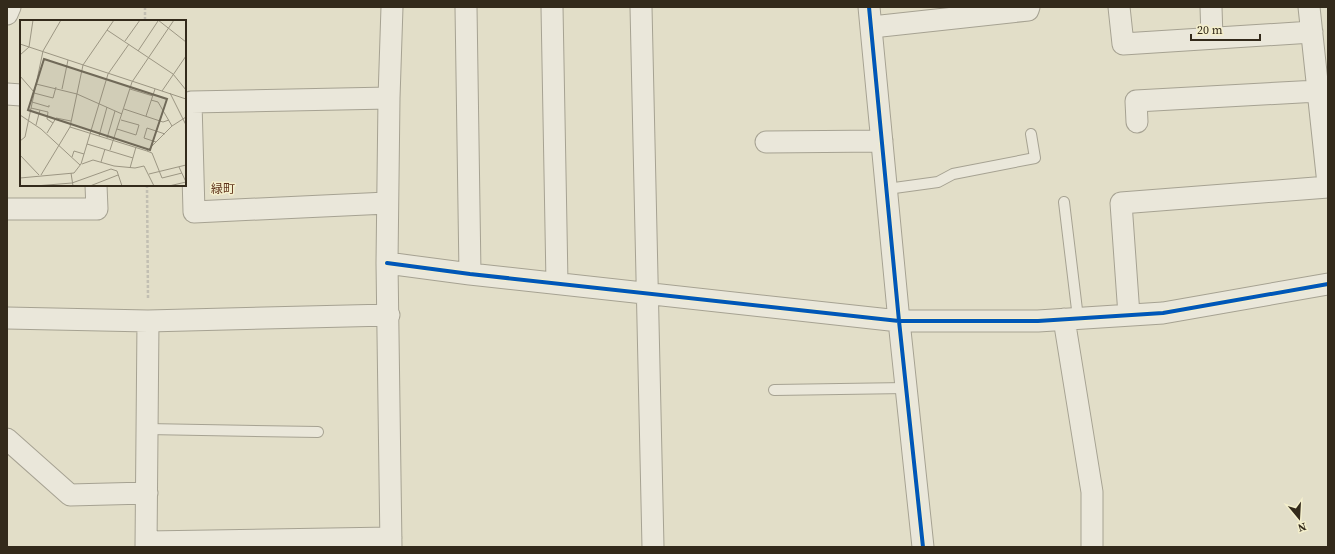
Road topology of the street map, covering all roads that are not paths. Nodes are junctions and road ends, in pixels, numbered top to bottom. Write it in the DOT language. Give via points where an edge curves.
graph roads {
  1 [pos="10,7"];
  2 [pos="392,7"];
  3 [pos="466,7"];
  4 [pos="552,7"];
  5 [pos="641,7"];
  6 [pos="1029,7"];
  7 [pos="1119,7"];
  8 [pos="1211,7"];
  9 [pos="1310,7"];
  10 [pos="7,14"];
  11 [pos="871,17"];
  12 [pos="1312,32"];
  13 [pos="1212,38"];
  14 [pos="1318,91"];
  15 [pos="7,94"];
  16 [pos="20,95"];
  17 [pos="389,98"];
  18 [pos="1136,122"];
  19 [pos="1031,134"];
  20 [pos="882,141"];
  21 [pos="766,142"];
  22 [pos="1328,184"];
  23 [pos="96,186"];
  24 [pos="1328,187"];
  25 [pos="887,189"];
  26 [pos="1064,202"];
  27 [pos="387,203"];
  28 [pos="7,209"];
  29 [pos="387,263"];
  30 [pos="470,274"];
  31 [pos="557,283"];
  32 [pos="1328,284"];
  33 [pos="647,293"];
  34 [pos="389,315"];
  35 [pos="1129,315"];
  36 [pos="7,318"];
  37 [pos="1071,319"];
  38 [pos="148,321"];
  39 [pos="899,321"];
  40 [pos="906,388"];
  41 [pos="774,390"];
  42 [pos="147,429"];
  43 [pos="318,432"];
  44 [pos="7,439"];
  45 [pos="146,493"];
  46 [pos="391,543"];
  47 [pos="146,544"];
  48 [pos="652,547"];
  49 [pos="922,547"];
  50 [pos="1092,547"];
  1 -- 10 [label="street"];
  2 -- 17 [label="street"];
  3 -- 30 [label="street"];
  4 -- 31 [label="street"];
  5 -- 33 [label="street"];
  6 -- 11 [label="street" via="1028,10"];
  7 -- 13 [label="street" via="1123,44"];
  8 -- 13 [label="street"];
  9 -- 12 [label="street"];
  11 -- 20 [label="street"];
  12 -- 13 [label="street"];
  12 -- 14 [label="street"];
  14 -- 18 [label="street" via="1136,101"];
  14 -- 22 [label="street"];
  15 -- 16 [label="street"];
  17 -- 27 [label="street"];
  17 -- 27 [label="street" via="191,102 194,212"];
  19 -- 25 [label="lane" via="1035,158 953,174 938,182"];
  20 -- 21 [label="street"];
  20 -- 25 [label="street"];
  23 -- 28 [label="street" via="97,209"];
  24 -- 35 [label="street" via="1122,203"];
  25 -- 39 [label="street"];
  26 -- 37 [label="lane"];
  27 -- 29 [label="street"];
  29 -- 30 [label="street"];
  29 -- 34 [label="street"];
  30 -- 31 [label="street"];
  31 -- 33 [label="street"];
  32 -- 35 [label="street" via="1163,313"];
  33 -- 39 [label="street"];
  33 -- 48 [label="street"];
  34 -- 38 [label="street"];
  34 -- 46 [label="street"];
  35 -- 37 [label="street"];
  36 -- 38 [label="street"];
  37 -- 39 [label="street"];
  37 -- 50 [label="street" via="1092,492"];
  38 -- 42 [label="street"];
  39 -- 40 [label="street"];
  40 -- 41 [label="lane"];
  40 -- 49 [label="street"];
  42 -- 43 [label="lane"];
  42 -- 45 [label="street"];
  44 -- 45 [label="street" via="70,495"];
  45 -- 47 [label="street"];
  46 -- 47 [label="street"];
}
